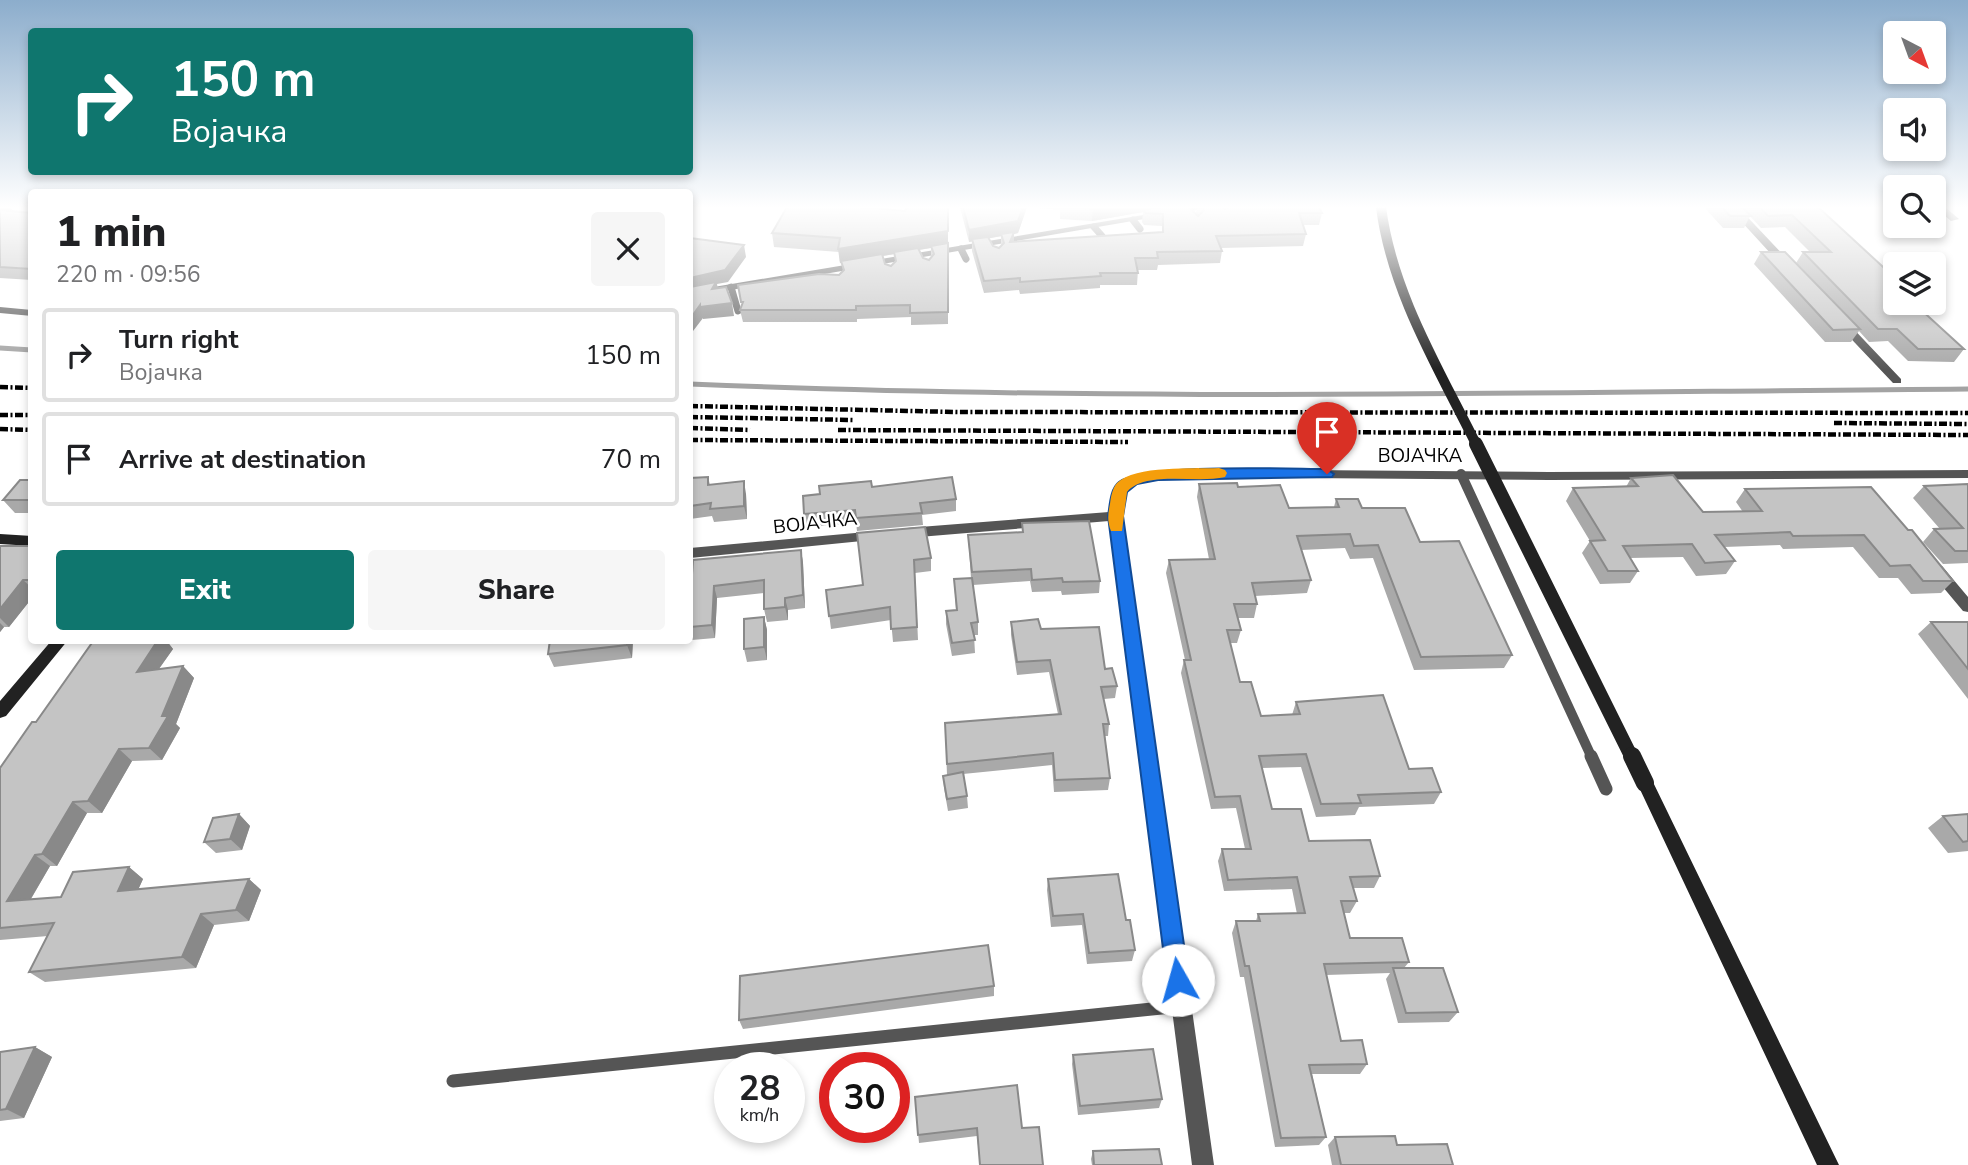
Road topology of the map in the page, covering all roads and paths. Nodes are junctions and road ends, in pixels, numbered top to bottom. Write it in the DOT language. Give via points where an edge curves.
graph roads {
  1 [pos="923,261"];
  2 [pos="1392,261"];
  3 [pos="1783,261"];
  4 [pos="835,270"];
  5 [pos="1796,275"];
  6 [pos="839,281"];
  7 [pos="731,288"];
  8 [pos="693,294"];
  9 [pos="0,310"];
  10 [pos="738,311"];
  11 [pos="28,313"];
  12 [pos="1833,313"];
  13 [pos="1896,381"];
  14 [pos="1461,474"];
  15 [pos="1968,474"];
  16 [pos="1115,516"];
  17 [pos="0,539"];
  18 [pos="28,541"];
  19 [pos="693,553"];
  20 [pos="1924,556"];
  21 [pos="1968,607"];
  22 [pos="58,644"];
  23 [pos="0,712"];
  24 [pos="1606,789"];
  25 [pos="1181,1006"];
  26 [pos="453,1081"];
  27 [pos="1203,1165"];
  28 [pos="1828,1165"];
  1 -- 4 [label="street"];
  2 -- 28 [label="main road, bridge" via="1423,340 1645,783"];
  3 -- 5 [label="street"];
  4 -- 6 [label="lane"];
  4 -- 7 [label="street"];
  7 -- 8 [label="street"];
  7 -- 10 [label="lane"];
  9 -- 11 [label="street"];
  12 -- 13 [label="street"];
  14 -- 15 [label="street, ВОЈАЧКА" via="1858,479"];
  14 -- 16 [label="street, ВОЈАЧКА" via="1158,475 1122,487"];
  14 -- 24 [label="lane"];
  16 -- 19 [label="street, ВОЈАЧКА"];
  16 -- 25 [label="street"];
  17 -- 18 [label="main road"];
  20 -- 21 [label="street"];
  22 -- 23 [label="main road"];
  25 -- 26 [label="lane"];
  25 -- 27 [label="street"];
}
